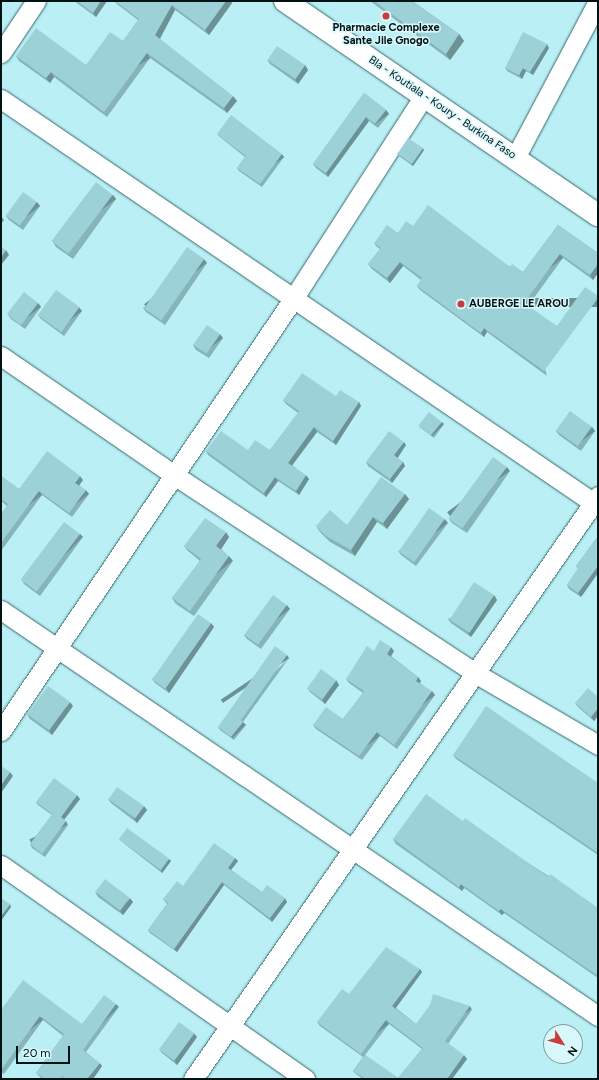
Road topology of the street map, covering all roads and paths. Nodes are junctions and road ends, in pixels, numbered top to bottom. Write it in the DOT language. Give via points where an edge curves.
graph roads {
  1 [pos="36,1"];
  2 [pos="285,1"];
  3 [pos="598,1"];
  4 [pos="1,53"];
  5 [pos="424,96"];
  6 [pos="1,99"];
  7 [pos="515,158"];
  8 [pos="598,215"];
  9 [pos="293,298"];
  10 [pos="1,356"];
  11 [pos="174,475"];
  12 [pos="596,502"];
  13 [pos="1,610"];
  14 [pos="57,648"];
  15 [pos="475,673"];
  16 [pos="1,731"];
  17 [pos="598,745"];
  18 [pos="352,850"];
  19 [pos="1,865"];
  20 [pos="598,1016"];
  21 [pos="229,1027"];
  22 [pos="193,1079"];
  23 [pos="305,1079"];
  1 -- 4 [label="street"];
  2 -- 5 [label="main road, Bla - Koutiala - Koury - Burkina Faso"];
  3 -- 7 [label="street"];
  5 -- 7 [label="main road, Bla - Koutiala - Koury - Burkina Faso"];
  5 -- 9 [label="street"];
  6 -- 9 [label="street"];
  7 -- 8 [label="main road, Bla - Koutiala - Koury - Burkina Faso"];
  9 -- 11 [label="street"];
  9 -- 12 [label="street"];
  10 -- 11 [label="street"];
  11 -- 14 [label="street"];
  11 -- 15 [label="street"];
  12 -- 15 [label="street"];
  13 -- 14 [label="street"];
  14 -- 16 [label="street"];
  14 -- 18 [label="street"];
  15 -- 17 [label="street"];
  15 -- 18 [label="street"];
  18 -- 20 [label="street"];
  18 -- 21 [label="street"];
  19 -- 21 [label="street"];
  21 -- 22 [label="street"];
  21 -- 23 [label="street"];
}
